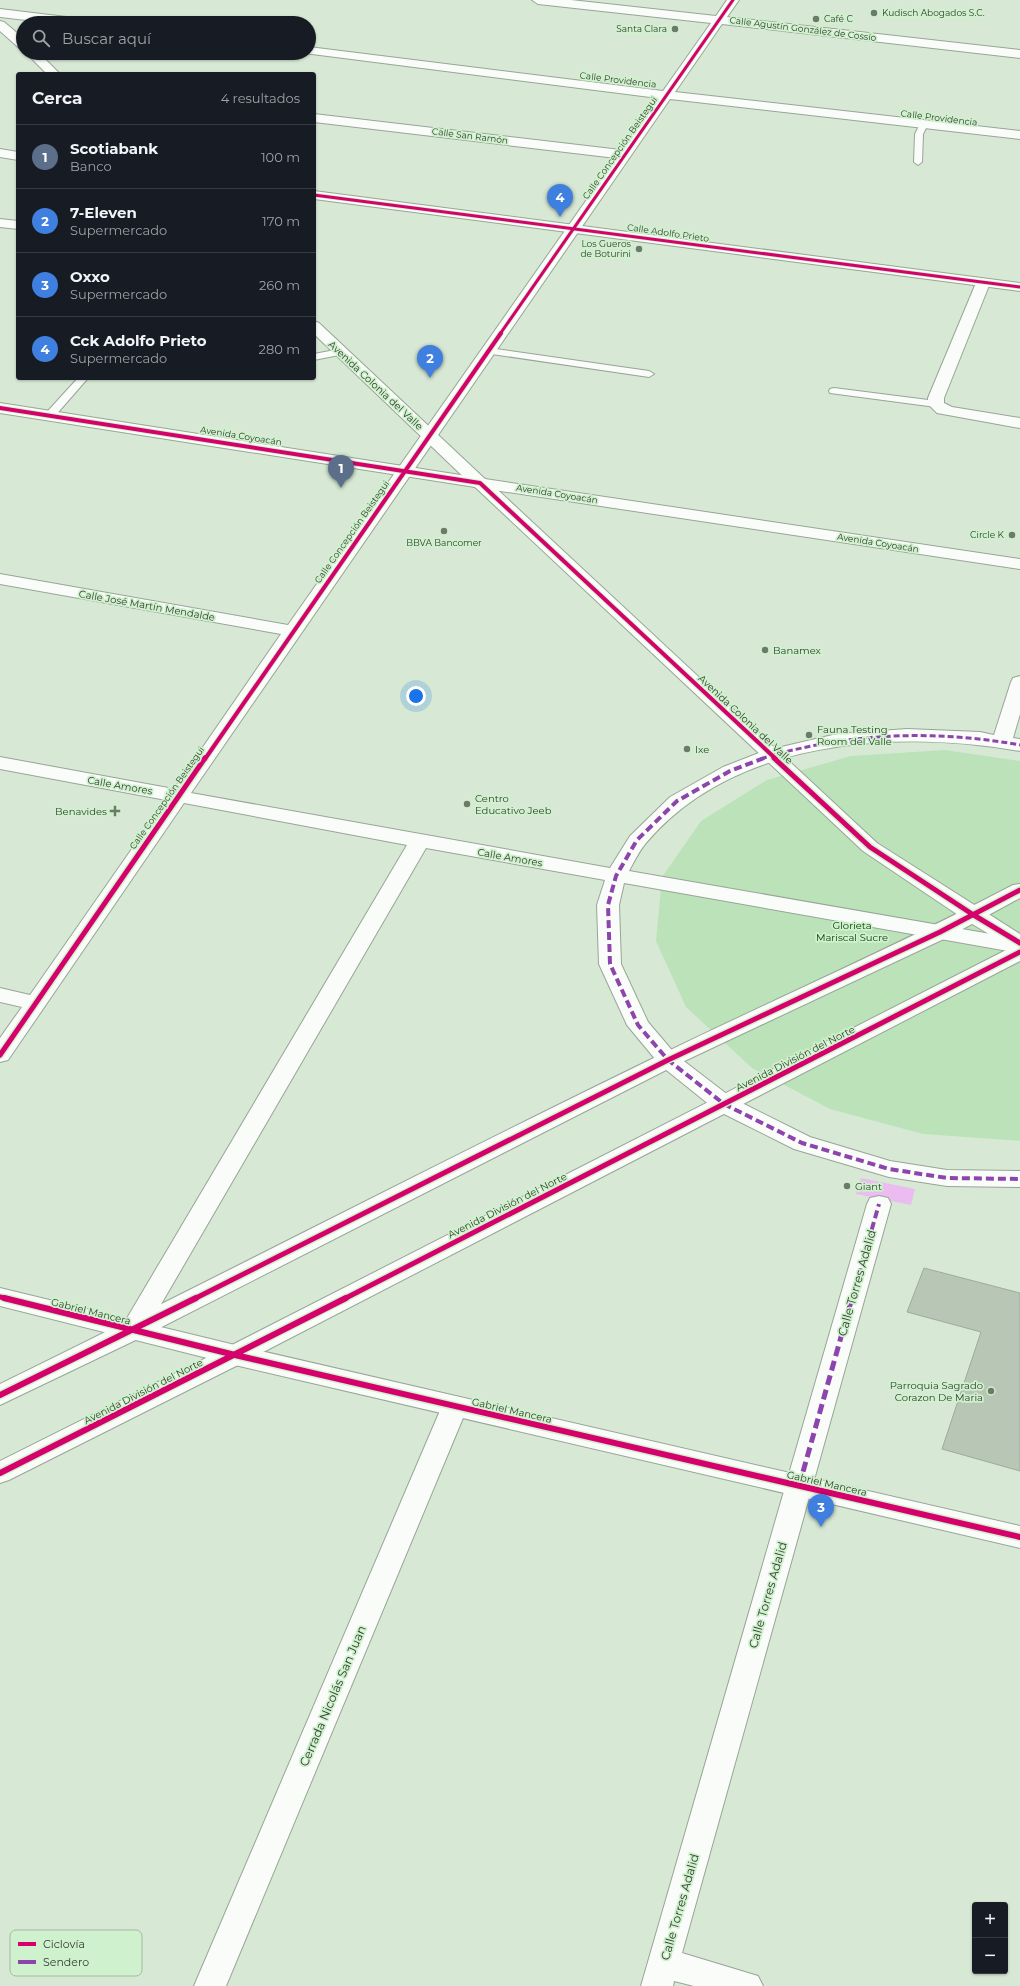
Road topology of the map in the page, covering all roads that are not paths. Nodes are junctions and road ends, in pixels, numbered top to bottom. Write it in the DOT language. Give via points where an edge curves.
graph roads {
  1 [pos="538,0"];
  2 [pos="733,0"];
  3 [pos="0,13"];
  4 [pos="25,16"];
  5 [pos="720,20"];
  6 [pos="0,25"];
  7 [pos="16,38"];
  8 [pos="316,52"];
  9 [pos="1020,54"];
  10 [pos="39,60"];
  11 [pos="52,72"];
  12 [pos="667,95"];
  13 [pos="316,118"];
  14 [pos="924,124"];
  15 [pos="1020,135"];
  16 [pos="0,153"];
  17 [pos="626,155"];
  18 [pos="16,156"];
  19 [pos="918,162"];
  20 [pos="316,195"];
  21 [pos="0,223"];
  22 [pos="16,225"];
  23 [pos="574,229"];
  24 [pos="982,283"];
  25 [pos="1020,288"];
  26 [pos="316,328"];
  27 [pos="489,351"];
  28 [pos="340,352"];
  29 [pos="316,357"];
  30 [pos="648,374"];
  31 [pos="82,380"];
  32 [pos="834,391"];
  33 [pos="936,404"];
  34 [pos="0,408"];
  35 [pos="50,415"];
  36 [pos="1020,423"];
  37 [pos="430,436"];
  38 [pos="406,470"];
  39 [pos="480,483"];
  40 [pos="1020,564"];
  41 [pos="0,579"];
  42 [pos="293,631"];
  43 [pos="1020,682"];
  44 [pos="1011,743"];
  45 [pos="771,755"];
  46 [pos="0,763"];
  47 [pos="179,796"];
  48 [pos="420,841"];
  49 [pos="616,876"];
  50 [pos="1020,890"];
  51 [pos="972,914"];
  52 [pos="940,932"];
  53 [pos="1020,943"];
  54 [pos="1020,946"];
  55 [pos="1020,952"];
  56 [pos="0,995"];
  57 [pos="36,1003"];
  58 [pos="0,1055"];
  59 [pos="668,1060"];
  60 [pos="724,1104"];
  61 [pos="1020,1179"];
  62 [pos="879,1204"];
  63 [pos="0,1297"];
  64 [pos="133,1330"];
  65 [pos="234,1355"];
  66 [pos="0,1396"];
  67 [pos="455,1406"];
  68 [pos="0,1473"];
  69 [pos="799,1486"];
  70 [pos="1020,1537"];
  71 [pos="660,1975"];
  72 [pos="210,1986"];
  73 [pos="747,1986"];
  1 -- 5 [label="street, Calle Agustín González de Cossío"];
  2 -- 5 [label="street, Calle Concepción Beistegui"];
  3 -- 4 [label="street"];
  5 -- 9 [label="street, Calle Agustín González de Cossío"];
  5 -- 12 [label="street, Calle Concepción Beistegui"];
  6 -- 7 [label="street"];
  8 -- 12 [label="street, Calle Providencia"];
  10 -- 11 [label="street"];
  12 -- 14 [label="street, Calle Providencia"];
  12 -- 17 [label="street, Calle Concepción Beistegui"];
  13 -- 17 [label="street, Calle San Ramón"];
  14 -- 15 [label="street, Calle Providencia"];
  14 -- 19 [label="lane" via="919,134"];
  16 -- 18 [label="street"];
  17 -- 23 [label="street, Calle Concepción Beistegui"];
  20 -- 23 [label="street, Calle Adolfo Prieto"];
  21 -- 22 [label="street"];
  23 -- 24 [label="street, Calle Adolfo Prieto"];
  23 -- 27 [label="street, Calle Concepción Beistegui"];
  24 -- 25 [label="street, Calle Adolfo Prieto"];
  24 -- 33 [label="street" via="936,398"];
  26 -- 28 [label="street, Avenida Colonia del Valle"];
  27 -- 30 [label="lane"];
  27 -- 37 [label="street, Calle Concepción Beistegui"];
  28 -- 29 [label="lane"];
  28 -- 37 [label="street, Avenida Colonia del Valle"];
  31 -- 35 [label="lane"];
  32 -- 33 [label="lane"];
  33 -- 36 [label="street" via="943,410"];
  34 -- 35 [label="street, Avenida Coyoacán"];
  35 -- 38 [label="street, Avenida Coyoacán"];
  37 -- 38 [label="street, Calle Concepción Beistegui"];
  37 -- 39 [label="street, Avenida Colonia del Valle"];
  38 -- 39 [label="street, Avenida Coyoacán"];
  38 -- 42 [label="street, Calle Concepción Beistegui"];
  39 -- 40 [label="street, Avenida Coyoacán"];
  39 -- 45 [label="street, Avenida Colonia del Valle"];
  41 -- 42 [label="street, Calle José Martín Mendalde"];
  42 -- 47 [label="street, Calle Concepción Beistegui"];
  43 -- 44 [label="street"];
  44 -- 45 [label="street" via="907,735 837,740"];
  45 -- 49 [label="street" via="730,771 677,801 637,840"];
  45 -- 51 [label="street, Avenida Colonia del Valle" via="870,847"];
  46 -- 47 [label="street, Calle Amores"];
  47 -- 48 [label="street, Calle Amores"];
  47 -- 57 [label="street, Calle Concepción Beistegui"];
  48 -- 49 [label="street, Calle Amores"];
  48 -- 64 [label="street"];
  49 -- 52 [label="street, Calle Amores"];
  49 -- 59 [label="street" via="608,905 610,964 638,1025"];
  50 -- 51 [label="street"];
  51 -- 52 [label="street"];
  51 -- 53 [label="street, Avenida Colonia del Valle"];
  52 -- 54 [label="street, Calle Amores"];
  52 -- 59 [label="street"];
  55 -- 60 [label="street, Avenida División del Norte"];
  56 -- 57 [label="street"];
  57 -- 58 [label="street, Calle Concepción Beistegui"];
  59 -- 60 [label="street"];
  59 -- 64 [label="street"];
  60 -- 61 [label="street" via="802,1143 889,1169 947,1178"];
  60 -- 65 [label="street, Avenida División del Norte"];
  62 -- 69 [label="street, Calle Torres Adalid"];
  63 -- 64 [label="street, Gabriel Mancera"];
  64 -- 65 [label="street, Gabriel Mancera"];
  64 -- 66 [label="street"];
  65 -- 67 [label="street, Gabriel Mancera"];
  65 -- 68 [label="street, Avenida División del Norte"];
  67 -- 69 [label="street, Gabriel Mancera"];
  67 -- 72 [label="street, Cerrada Nicolás San Juan"];
  69 -- 70 [label="street, Gabriel Mancera"];
  69 -- 71 [label="street, Calle Torres Adalid"];
  71 -- 73 [label="street"];
}
